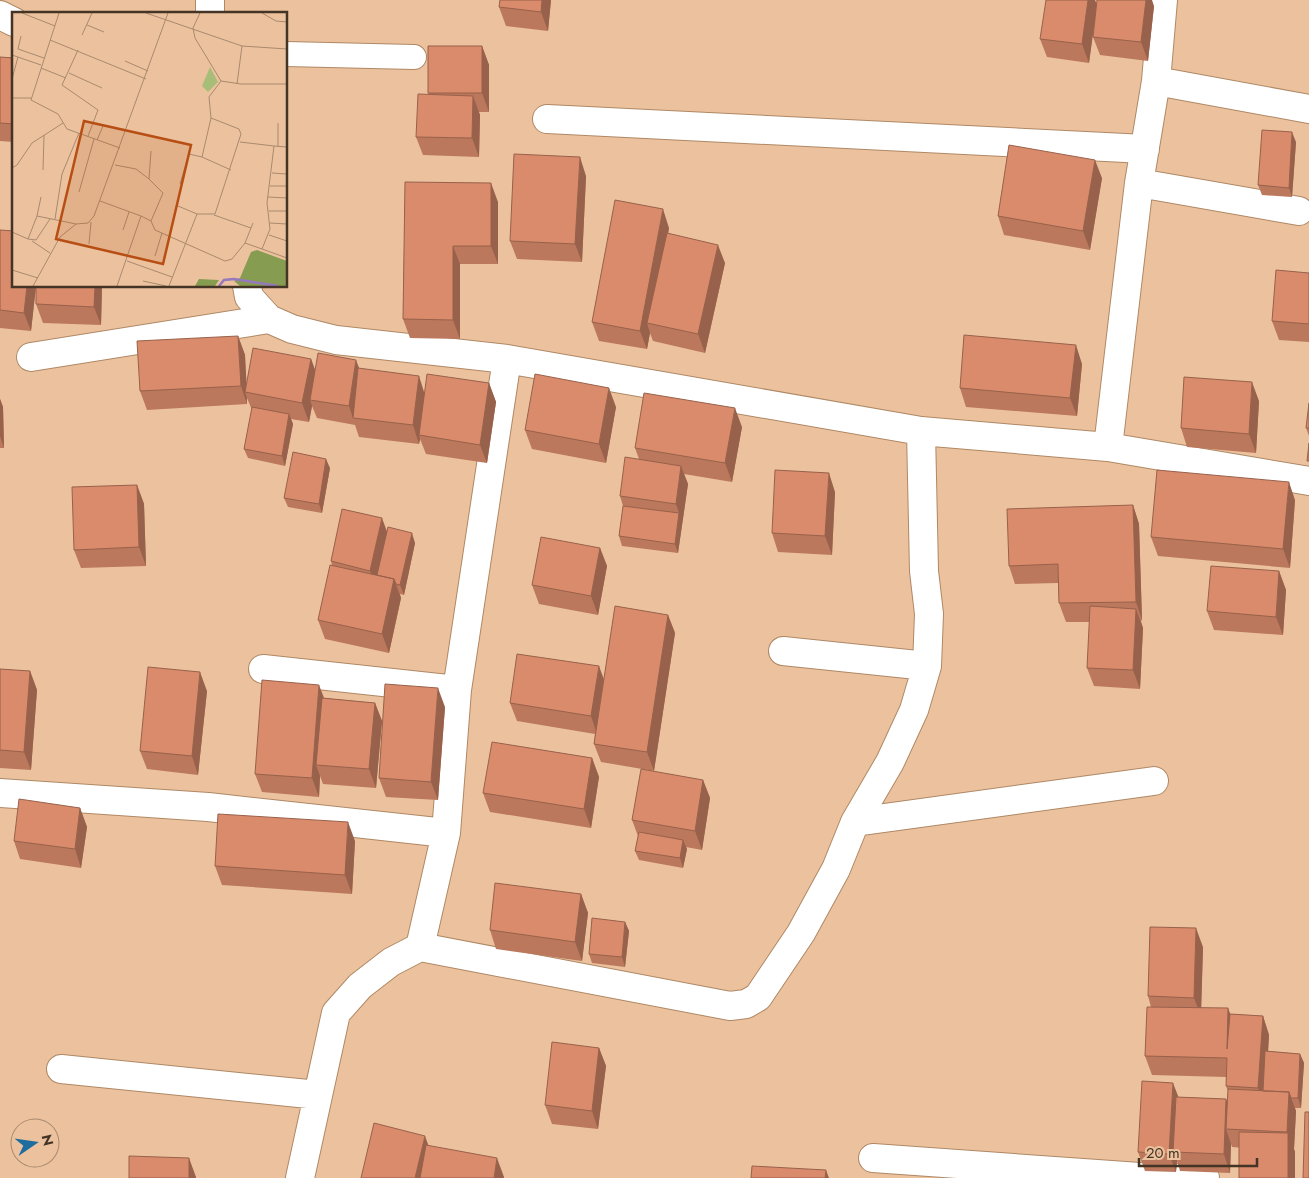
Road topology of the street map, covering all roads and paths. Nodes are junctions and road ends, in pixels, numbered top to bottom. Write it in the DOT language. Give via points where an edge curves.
graph roads {
  1 [pos="1164,0"];
  2 [pos="0,15"];
  3 [pos="12,21"];
  4 [pos="288,54"];
  5 [pos="414,57"];
  6 [pos="1156,81"];
  7 [pos="1309,109"];
  8 [pos="547,119"];
  9 [pos="1145,149"];
  10 [pos="1139,183"];
  11 [pos="1299,211"];
  12 [pos="247,288"];
  13 [pos="269,319"];
  14 [pos="31,358"];
  15 [pos="507,359"];
  16 [pos="920,431"];
  17 [pos="1108,448"];
  18 [pos="1309,481"];
  19 [pos="783,652"];
  20 [pos="927,666"];
  21 [pos="263,669"];
  22 [pos="457,690"];
  23 [pos="1154,781"];
  24 [pos="0,793"];
  25 [pos="855,822"];
  26 [pos="446,833"];
  27 [pos="420,947"];
  28 [pos="61,1068"];
  29 [pos="318,1094"];
  30 [pos="873,1158"];
  31 [pos="300,1178"];
  32 [pos="1154,1178"];
  33 [pos="1161,1178"];
  34 [pos="1205,1178"];
  1 -- 6 [label="street"];
  2 -- 3 [label="street"];
  4 -- 5 [label="lane"];
  6 -- 7 [label="street"];
  6 -- 9 [label="street"];
  8 -- 9 [label="street"];
  9 -- 10 [label="street"];
  10 -- 11 [label="street"];
  10 -- 17 [label="street"];
  12 -- 13 [label="street" via="249,296"];
  13 -- 14 [label="street"];
  13 -- 15 [label="street" via="336,340"];
  15 -- 16 [label="street"];
  15 -- 22 [label="street"];
  16 -- 17 [label="street"];
  16 -- 20 [label="street" via="928,614"];
  17 -- 18 [label="street"];
  19 -- 20 [label="street"];
  20 -- 25 [label="street" via="914,710 890,762"];
  21 -- 22 [label="street"];
  22 -- 26 [label="street"];
  23 -- 25 [label="street"];
  24 -- 26 [label="street" via="208,808"];
  25 -- 27 [label="street" via="836,869 801,933 758,997 746,1004 730,1006"];
  26 -- 27 [label="street"];
  27 -- 29 [label="street" via="391,962 360,986 336,1013"];
  28 -- 29 [label="street"];
  29 -- 31 [label="street"];
  30 -- 32 [label="street"];
  33 -- 34 [label="street"];
}
